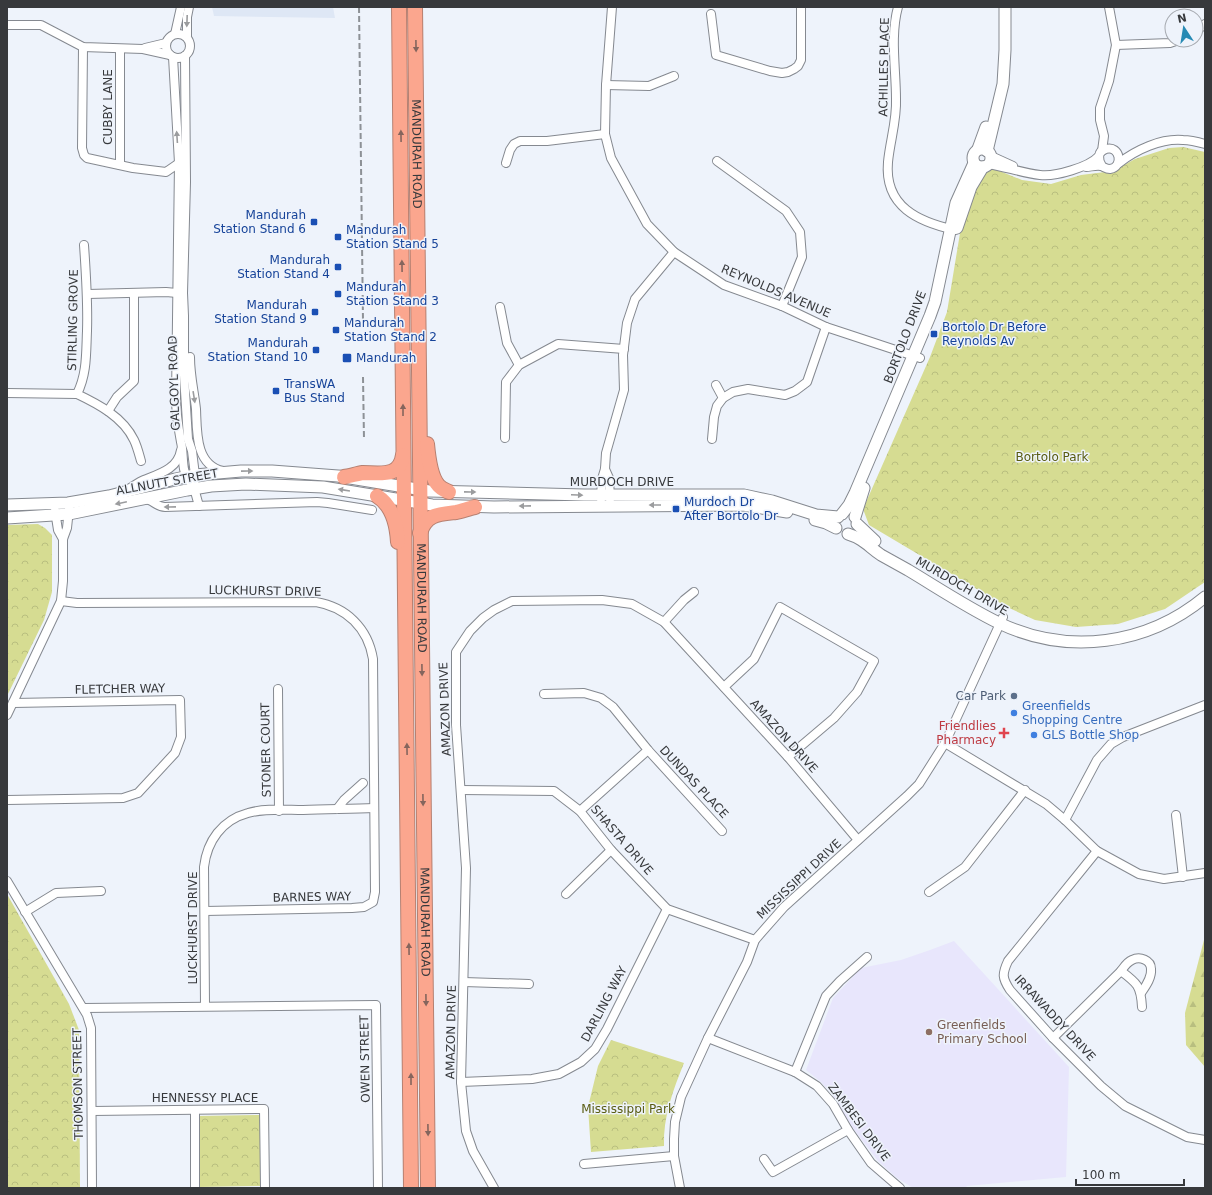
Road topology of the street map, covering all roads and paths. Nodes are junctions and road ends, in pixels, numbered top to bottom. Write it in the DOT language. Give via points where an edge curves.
graph roads {
  1 [pos="181,7"];
  2 [pos="188,7"];
  3 [pos="399,7"];
  4 [pos="415,7"];
  5 [pos="612,7"];
  6 [pos="801,7"];
  7 [pos="898,7"];
  8 [pos="998,7"];
  9 [pos="1004,7"];
  10 [pos="1109,7"];
  11 [pos="711,14"];
  12 [pos="7,25"];
  13 [pos="175,34"];
  14 [pos="187,36"];
  15 [pos="166,43"];
  16 [pos="1164,43"];
  17 [pos="1116,45"];
  18 [pos="83,47"];
  19 [pos="120,49"];
  20 [pos="143,49"];
  21 [pos="172,56"];
  22 [pos="185,56"];
  23 [pos="674,76"];
  24 [pos="606,85"];
  25 [pos="605,134"];
  26 [pos="1104,136"];
  27 [pos="1205,144"];
  28 [pos="1115,150"];
  29 [pos="1136,151"];
  30 [pos="1101,154"];
  31 [pos="983,158"];
  32 [pos="717,161"];
  33 [pos="179,163"];
  34 [pos="506,163"];
  35 [pos="1118,163"];
  36 [pos="120,165"];
  37 [pos="1102,166"];
  38 [pos="1082,168"];
  39 [pos="168,172"];
  40 [pos="178,180"];
  41 [pos="953,230"];
  42 [pos="84,245"];
  43 [pos="674,252"];
  44 [pos="134,293"];
  45 [pos="88,294"];
  46 [pos="177,294"];
  47 [pos="782,306"];
  48 [pos="500,307"];
  49 [pos="184,316"];
  50 [pos="826,327"];
  51 [pos="624,349"];
  52 [pos="917,357"];
  53 [pos="519,365"];
  54 [pos="716,385"];
  55 [pos="7,393"];
  56 [pos="77,394"];
  57 [pos="419,398"];
  58 [pos="723,398"];
  59 [pos="108,411"];
  60 [pos="505,438"];
  61 [pos="712,440"];
  62 [pos="182,445"];
  63 [pos="404,449"];
  64 [pos="141,460"];
  65 [pos="228,472"];
  66 [pos="190,476"];
  67 [pos="344,477"];
  68 [pos="194,488"];
  69 [pos="420,490"];
  70 [pos="123,492"];
  71 [pos="449,492"];
  72 [pos="404,494"];
  73 [pos="378,496"];
  74 [pos="143,499"];
  75 [pos="606,500"];
  76 [pos="420,504"];
  77 [pos="7,505"];
  78 [pos="199,506"];
  79 [pos="475,507"];
  80 [pos="68,509"];
  81 [pos="55,510"];
  82 [pos="372,510"];
  83 [pos="7,518"];
  84 [pos="839,520"];
  85 [pos="856,521"];
  86 [pos="420,533"];
  87 [pos="848,534"];
  88 [pos="63,538"];
  89 [pos="1205,589"];
  90 [pos="694,592"];
  91 [pos="1205,597"];
  92 [pos="406,600"];
  93 [pos="61,601"];
  94 [pos="1002,621"];
  95 [pos="664,622"];
  96 [pos="724,687"];
  97 [pos="278,689"];
  98 [pos="544,694"];
  99 [pos="13,703"];
  100 [pos="1205,705"];
  101 [pos="7,716"];
  102 [pos="945,743"];
  103 [pos="648,750"];
  104 [pos="788,757"];
  105 [pos="363,783"];
  106 [pos="461,790"];
  107 [pos="1025,790"];
  108 [pos="7,800"];
  109 [pos="374,808"];
  110 [pos="337,809"];
  111 [pos="279,810"];
  112 [pos="580,810"];
  113 [pos="1176,815"];
  114 [pos="1065,820"];
  115 [pos="722,831"];
  116 [pos="858,840"];
  117 [pos="611,850"];
  118 [pos="1097,851"];
  119 [pos="1205,873"];
  120 [pos="1183,877"];
  121 [pos="7,881"];
  122 [pos="101,891"];
  123 [pos="929,892"];
  124 [pos="566,894"];
  125 [pos="667,908"];
  126 [pos="205,911"];
  127 [pos="25,912"];
  128 [pos="755,940"];
  129 [pos="867,957"];
  130 [pos="1121,971"];
  131 [pos="464,982"];
  132 [pos="529,984"];
  133 [pos="1142,994"];
  134 [pos="205,1006"];
  135 [pos="1142,1007"];
  136 [pos="84,1008"];
  137 [pos="708,1038"];
  138 [pos="1053,1038"];
  139 [pos="795,1072"];
  140 [pos="461,1082"];
  141 [pos="195,1110"];
  142 [pos="92,1111"];
  143 [pos="848,1130"];
  144 [pos="1205,1140"];
  145 [pos="674,1156"];
  146 [pos="764,1159"];
  147 [pos="584,1164"];
  148 [pos="896,1187"];
  149 [pos="92,1188"];
  150 [pos="195,1188"];
  151 [pos="265,1188"];
  152 [pos="378,1188"];
  153 [pos="411,1188"];
  154 [pos="428,1188"];
  155 [pos="494,1188"];
  156 [pos="680,1188"];
  1 -- 13 [label="street"];
  2 -- 14 [label="street, one-way"];
  63 -- 3 [label="highway, MANDURAH ROAD, one-way"];
  4 -- 57 [label="highway, MANDURAH ROAD, one-way"];
  5 -- 24 [label="street, REYNOLDS AVENUE"];
  6 -- 11 [label="street" via="801,60 798,66 788,72 770,71 716,55"];
  7 -- 41 [label="street, ACHILLES PLACE" via="894,24 896,110 888,161 889,182 896,198 910,213 927,223"];
  8 -- 31 [label="main road, BORTOLO DRIVE" via="996,81 985,131"];
  9 -- 31 [label="main road, BORTOLO DRIVE" via="1003,84"];
  10 -- 17 [label="street"];
  12 -- 18 [label="street" via="41,25"];
  13 -- 14 [label="street"];
  13 -- 15 [label="street"];
  14 -- 22 [label="street" via="190,48"];
  15 -- 20 [label="street"];
  15 -- 21 [label="street" via="166,48"];
  16 -- 17 [label="street"];
  17 -- 26 [label="street" via="1109,81 1100,108"];
  18 -- 19 [label="street"];
  18 -- 36 [label="street" via="84,155"];
  19 -- 20 [label="street"];
  19 -- 36 [label="street, CUBBY LANE"];
  20 -- 21 [label="street"];
  21 -- 22 [label="street"];
  33 -- 21 [label="street, GALGOYL ROAD, one-way"];
  22 -- 49 [label="street, GALGOYL ROAD"];
  23 -- 24 [label="street" via="649,86"];
  24 -- 25 [label="street, REYNOLDS AVENUE"];
  25 -- 34 [label="street" via="547,141 520,141 510,150"];
  25 -- 43 [label="street, REYNOLDS AVENUE" via="613,162 647,224"];
  26 -- 28 [label="street"];
  26 -- 30 [label="street"];
  27 -- 29 [label="street" via="1172,140"];
  28 -- 29 [label="street"];
  28 -- 30 [label="street" via="1107,148"];
  28 -- 35 [label="street" via="1119,157"];
  29 -- 35 [label="street"];
  30 -- 37 [label="street" via="1099,162"];
  30 -- 38 [label="street"];
  31 -- 38 [label="street" via="1042,176"];
  31 -- 41 [label="main road, BORTOLO DRIVE"];
  32 -- 47 [label="street" via="786,211 800,232 802,257"];
  33 -- 39 [label="street"];
  33 -- 40 [label="street, GALGOYL ROAD"];
  35 -- 37 [label="street" via="1110,169"];
  36 -- 39 [label="street"];
  37 -- 38 [label="street"];
  39 -- 40 [label="street"];
  40 -- 46 [label="street, GALGOYL ROAD"];
  41 -- 52 [label="main road, BORTOLO DRIVE" via="939,309"];
  42 -- 45 [label="street, STIRLING GROVE"];
  43 -- 47 [label="street, REYNOLDS AVENUE" via="724,285"];
  43 -- 51 [label="street" via="635,299 627,323"];
  44 -- 45 [label="street"];
  44 -- 46 [label="street"];
  44 -- 59 [label="street" via="134,380 117,397"];
  45 -- 56 [label="street, STIRLING GROVE" via="86,367"];
  46 -- 62 [label="street, GALGOYL ROAD" via="176,398"];
  47 -- 50 [label="street, REYNOLDS AVENUE"];
  48 -- 53 [label="street" via="506,342"];
  49 -- 65 [label="street, one-way" via="199,444 211,466"];
  49 -- 66 [label="street, GALGOYL ROAD" via="186,413 192,451"];
  50 -- 52 [label="street, REYNOLDS AVENUE"];
  50 -- 58 [label="street" via="808,382 795,391 785,395 748,389 733,392"];
  51 -- 53 [label="street" via="558,344"];
  51 -- 75 [label="street" via="624,390 608,444 602,479"];
  52 -- 84 [label="main road, BORTOLO DRIVE" via="855,493"];
  52 -- 85 [label="main road, BORTOLO DRIVE" via="862,494"];
  53 -- 60 [label="street" via="506,382"];
  54 -- 58 [label="street"];
  55 -- 56 [label="street"];
  56 -- 59 [label="street"];
  57 -- 69 [label="highway, MANDURAH ROAD"];
  57 -- 71 [label="highway" via="434,479 439,486"];
  58 -- 61 [label="street" via="716,406"];
  59 -- 64 [label="street" via="127,429"];
  62 -- 66 [label="street, GALGOYL ROAD"];
  62 -- 70 [label="street" via="179,457 172,466"];
  63 -- 67 [label="highway" via="401,463 392,472"];
  63 -- 72 [label="highway, MANDURAH ROAD"];
  65 -- 66 [label="main road, ALLNUTT STREET"];
  65 -- 67 [label="main road, ALLNUTT STREET, one-way" via="272,471"];
  66 -- 68 [label="street, GALGOYL ROAD"];
  66 -- 70 [label="main road, ALLNUTT STREET"];
  67 -- 72 [label="main road, ALLNUTT STREET"];
  73 -- 68 [label="main road, ALLNUTT STREET, one-way" via="310,486 232,485"];
  68 -- 74 [label="main road, ALLNUTT STREET"];
  68 -- 78 [label="street, GALGOYL ROAD"];
  69 -- 71 [label="main road, MURDOCH DRIVE"];
  69 -- 72 [label="main road, MURDOCH DRIVE"];
  69 -- 76 [label="highway, MANDURAH ROAD"];
  70 -- 80 [label="main road, ALLNUTT STREET"];
  71 -- 75 [label="main road, MURDOCH DRIVE, one-way"];
  72 -- 73 [label="main road, ALLNUTT STREET"];
  72 -- 76 [label="main road, MURDOCH DRIVE"];
  72 -- 92 [label="highway, MANDURAH ROAD"];
  73 -- 92 [label="highway" via="388,506 395,524 398,536 398,562"];
  78 -- 74 [label="street, one-way" via="161,507 151,500"];
  74 -- 80 [label="main road, ALLNUTT STREET, one-way"];
  75 -- 79 [label="main road, MURDOCH DRIVE, one-way"];
  75 -- 84 [label="main road, MURDOCH DRIVE" via="743,505 786,512 826,523"];
  76 -- 79 [label="main road, MURDOCH DRIVE"];
  76 -- 86 [label="highway, MANDURAH ROAD"];
  77 -- 81 [label="main road, ALLNUTT STREET"];
  78 -- 82 [label="street" via="317,502"];
  79 -- 86 [label="highway" via="431,517"];
  80 -- 81 [label="main road, ALLNUTT STREET"];
  80 -- 88 [label="street" via="67,528"];
  81 -- 83 [label="main road, ALLNUTT STREET"];
  81 -- 88 [label="street" via="58,530"];
  84 -- 85 [label="main road, MURDOCH DRIVE" via="849,514"];
  84 -- 87 [label="main road, MURDOCH DRIVE" via="841,533"];
  85 -- 87 [label="main road" via="854,531"];
  85 -- 94 [label="main road, MURDOCH DRIVE" via="872,539 885,548"];
  86 -- 154 [label="highway, MANDURAH ROAD, one-way"];
  87 -- 94 [label="main road, MURDOCH DRIVE" via="862,539 881,554"];
  88 -- 93 [label="street"];
  89 -- 94 [label="main road, MURDOCH DRIVE" via="1160,619 1105,634 1072,635"];
  90 -- 95 [label="street"];
  91 -- 94 [label="main road, MURDOCH DRIVE" via="1156,628 1110,640 1082,642 1036,636"];
  153 -- 92 [label="highway, MANDURAH ROAD, one-way"];
  93 -- 99 [label="street"];
  93 -- 109 [label="street, LUCKHURST DRIVE" via="77,604 316,602 343,611 362,629 372,654"];
  94 -- 102 [label="street, MISSISSIPPI DRIVE"];
  95 -- 96 [label="street, AMAZON DRIVE"];
  95 -- 106 [label="street, AMAZON DRIVE" via="632,604 602,600 512,601 483,618 470,631 456,652 456,725"];
  96 -- 104 [label="street, AMAZON DRIVE"];
  96 -- 104 [label="street" via="754,659 780,607 874,660 857,692 838,713"];
  97 -- 111 [label="street, STONER COURT"];
  98 -- 103 [label="street, DUNDAS PLACE" via="584,693 601,698 613,707"];
  99 -- 101 [label="street"];
  99 -- 108 [label="street, FLETCHER WAY" via="180,700 181,737 175,753 138,793 123,798"];
  100 -- 114 [label="street" via="1111,744 1097,760"];
  102 -- 107 [label="street"];
  102 -- 116 [label="street, MISSISSIPPI DRIVE" via="919,784"];
  103 -- 112 [label="street, DUNDAS PLACE"];
  103 -- 115 [label="street, DUNDAS PLACE"];
  104 -- 116 [label="street, AMAZON DRIVE"];
  105 -- 110 [label="street"];
  106 -- 112 [label="street, SHASTA DRIVE" via="554,791"];
  106 -- 131 [label="street, AMAZON DRIVE" via="466,868"];
  107 -- 114 [label="street"];
  107 -- 123 [label="street" via="965,867"];
  109 -- 110 [label="street, LUCKHURST DRIVE"];
  109 -- 126 [label="street, BARNES WAY" via="373,902 364,907 352,908"];
  110 -- 111 [label="street, LUCKHURST DRIVE"];
  111 -- 126 [label="street, LUCKHURST DRIVE" via="240,816 217,833 209,845 204,867"];
  112 -- 117 [label="street, SHASTA DRIVE"];
  113 -- 120 [label="street"];
  114 -- 118 [label="street"];
  116 -- 128 [label="street, MISSISSIPPI DRIVE" via="784,907"];
  117 -- 124 [label="street"];
  117 -- 125 [label="street, SHASTA DRIVE"];
  118 -- 120 [label="street" via="1139,874 1164,879"];
  118 -- 138 [label="street, IRRAWADDY DRIVE" via="1008,961 1004,971 1004,981 1010,990"];
  119 -- 120 [label="street"];
  121 -- 127 [label="street, THOMSON STREET"];
  122 -- 127 [label="street" via="56,892"];
  125 -- 128 [label="street, SHASTA DRIVE"];
  125 -- 140 [label="street, DARLING WAY" via="607,1029 595,1050 581,1062 559,1074 532,1079"];
  126 -- 134 [label="street, LUCKHURST DRIVE"];
  127 -- 136 [label="street, THOMSON STREET"];
  128 -- 137 [label="street, MISSISSIPPI DRIVE"];
  129 -- 139 [label="street" via="826,996"];
  130 -- 133 [label="street" via="1137,984"];
  130 -- 133 [label="street" via="1133,959 1140,957 1148,961 1152,968"];
  130 -- 138 [label="street"];
  131 -- 132 [label="street"];
  131 -- 140 [label="street, AMAZON DRIVE"];
  133 -- 135 [label="street"];
  134 -- 136 [label="street"];
  134 -- 152 [label="street, OWEN STREET" via="376,1005"];
  136 -- 142 [label="street, THOMSON STREET" via="90,1028"];
  137 -- 139 [label="street, ZAMBESI DRIVE"];
  137 -- 145 [label="street, MISSISSIPPI DRIVE" via="681,1097 675,1122"];
  138 -- 144 [label="street, IRRAWADDY DRIVE" via="1125,1106 1187,1137"];
  139 -- 143 [label="street, ZAMBESI DRIVE" via="823,1092"];
  140 -- 155 [label="street, AMAZON DRIVE" via="466,1131 473,1151"];
  141 -- 142 [label="street, HENNESSY PLACE"];
  141 -- 150 [label="street"];
  141 -- 151 [label="street, HENNESSY PLACE" via="264,1109"];
  142 -- 149 [label="street, THOMSON STREET"];
  143 -- 146 [label="street" via="773,1172"];
  143 -- 148 [label="street, ZAMBESI DRIVE" via="871,1163"];
  145 -- 147 [label="street"];
  145 -- 156 [label="street, MISSISSIPPI DRIVE"];
}
